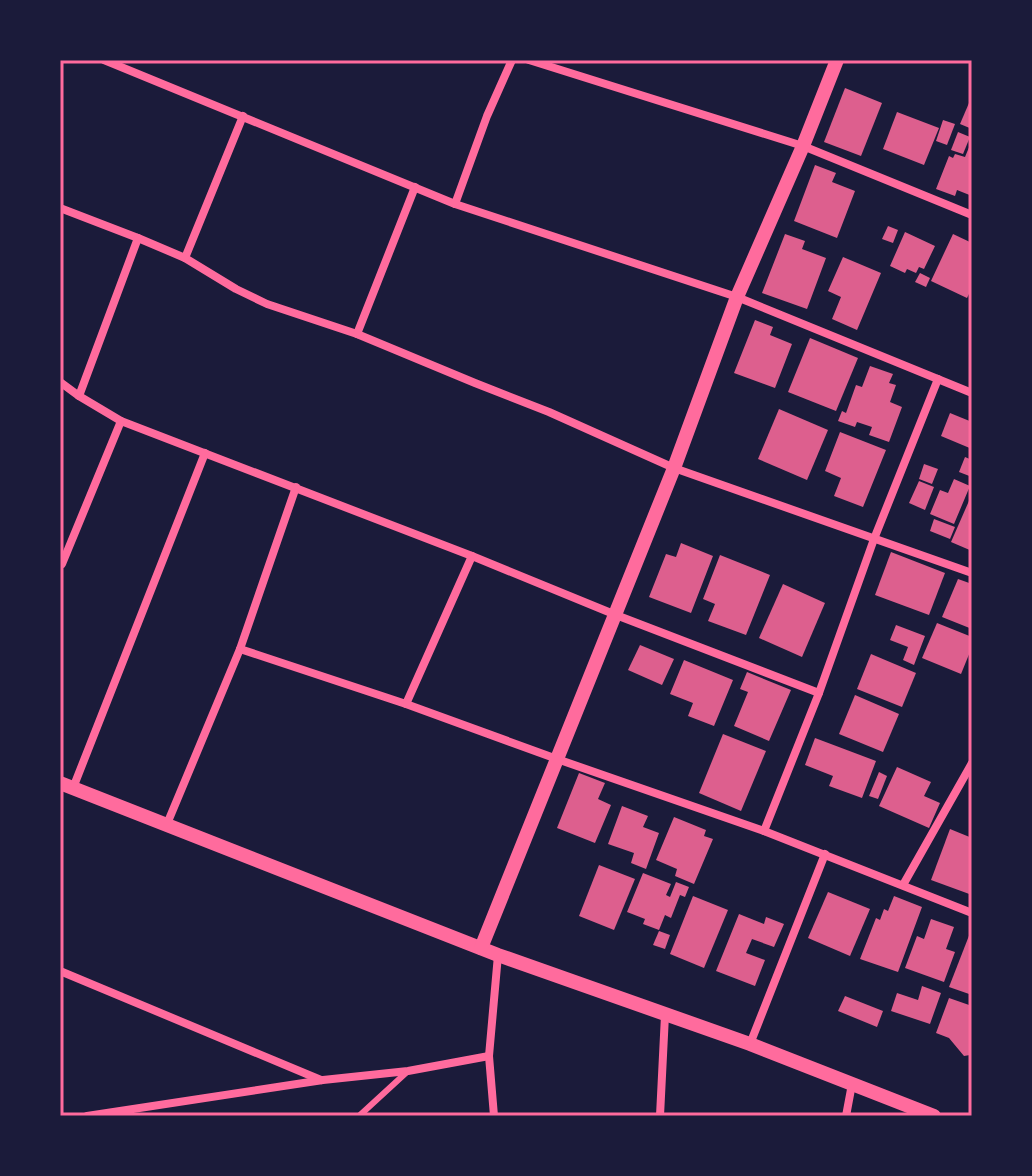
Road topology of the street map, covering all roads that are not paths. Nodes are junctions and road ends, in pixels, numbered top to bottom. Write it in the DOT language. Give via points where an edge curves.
graph roads {
  1 [pos="104,60"];
  2 [pos="512,60"];
  3 [pos="529,60"];
  4 [pos="837,60"];
  5 [pos="243,116"];
  6 [pos="803,146"];
  7 [pos="415,187"];
  8 [pos="455,204"];
  9 [pos="60,208"];
  10 [pos="972,215"];
  11 [pos="138,238"];
  12 [pos="185,258"];
  13 [pos="737,297"];
  14 [pos="357,334"];
  15 [pos="938,379"];
  16 [pos="60,382"];
  17 [pos="972,393"];
  18 [pos="79,396"];
  19 [pos="121,421"];
  20 [pos="205,453"];
  21 [pos="674,468"];
  22 [pos="296,487"];
  23 [pos="874,539"];
  24 [pos="472,556"];
  25 [pos="61,565"];
  26 [pos="972,573"];
  27 [pos="616,615"];
  28 [pos="240,649"];
  29 [pos="819,693"];
  30 [pos="406,704"];
  31 [pos="557,759"];
  32 [pos="972,763"];
  33 [pos="66,786"];
  34 [pos="167,824"];
  35 [pos="764,831"];
  36 [pos="825,854"];
  37 [pos="903,885"];
  38 [pos="972,913"];
  39 [pos="481,948"];
  40 [pos="498,955"];
  41 [pos="60,971"];
  42 [pos="665,1015"];
  43 [pos="750,1044"];
  44 [pos="489,1056"];
  45 [pos="408,1071"];
  46 [pos="323,1080"];
  47 [pos="852,1084"];
  48 [pos="87,1116"];
  49 [pos="359,1116"];
  50 [pos="494,1116"];
  51 [pos="660,1116"];
  52 [pos="846,1116"];
  53 [pos="934,1116"];
  1 -- 5 [label="street"];
  2 -- 8 [label="street"];
  3 -- 6 [label="street"];
  4 -- 6 [label="street"];
  5 -- 7 [label="street"];
  5 -- 12 [label="street"];
  6 -- 10 [label="street"];
  6 -- 13 [label="street"];
  7 -- 8 [label="street"];
  7 -- 14 [label="street"];
  8 -- 13 [label="street"];
  9 -- 11 [label="street"];
  11 -- 12 [label="street"];
  11 -- 18 [label="street"];
  12 -- 14 [label="street" via="267,304"];
  13 -- 15 [label="street"];
  13 -- 21 [label="street"];
  14 -- 21 [label="street"];
  15 -- 17 [label="street"];
  15 -- 23 [label="street"];
  16 -- 18 [label="street"];
  18 -- 19 [label="street"];
  19 -- 20 [label="street"];
  19 -- 25 [label="street"];
  20 -- 22 [label="street"];
  20 -- 33 [label="street"];
  21 -- 23 [label="street"];
  21 -- 27 [label="street"];
  22 -- 24 [label="street"];
  22 -- 28 [label="street"];
  23 -- 26 [label="street"];
  23 -- 29 [label="street"];
  24 -- 27 [label="street"];
  24 -- 30 [label="street"];
  27 -- 29 [label="street"];
  27 -- 31 [label="street"];
  28 -- 30 [label="street"];
  28 -- 34 [label="street"];
  29 -- 35 [label="street"];
  30 -- 31 [label="street"];
  31 -- 35 [label="street"];
  31 -- 39 [label="street"];
  32 -- 37 [label="street"];
  33 -- 34 [label="street"];
  34 -- 39 [label="street"];
  35 -- 36 [label="street"];
  36 -- 37 [label="street"];
  36 -- 43 [label="street"];
  37 -- 38 [label="street"];
  39 -- 40 [label="street"];
  40 -- 42 [label="street"];
  40 -- 44 [label="street"];
  41 -- 46 [label="street"];
  42 -- 43 [label="street"];
  42 -- 51 [label="street"];
  43 -- 47 [label="street"];
  44 -- 45 [label="street"];
  44 -- 50 [label="street"];
  45 -- 46 [label="street"];
  45 -- 49 [label="lane"];
  46 -- 48 [label="street"];
  47 -- 52 [label="street"];
  47 -- 53 [label="street"];
}
